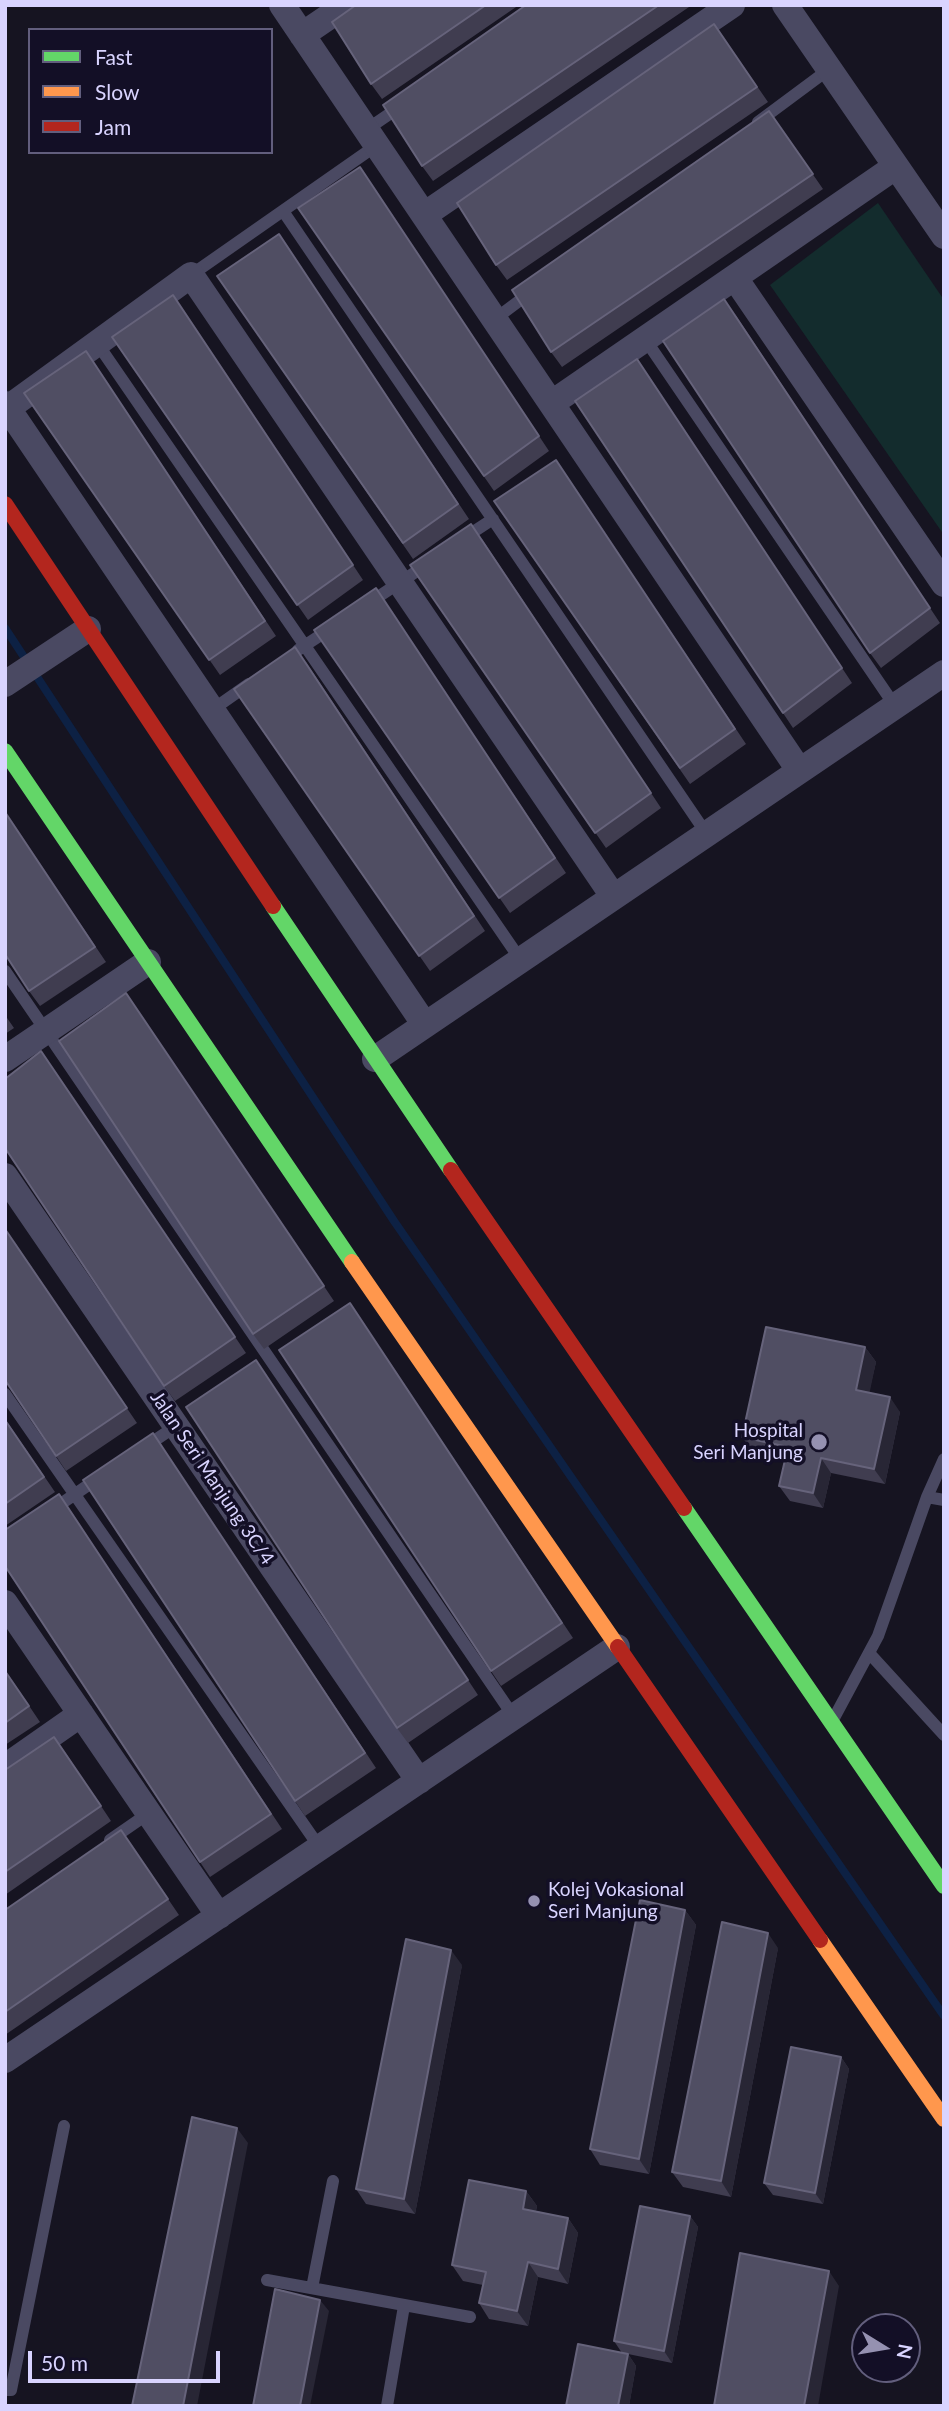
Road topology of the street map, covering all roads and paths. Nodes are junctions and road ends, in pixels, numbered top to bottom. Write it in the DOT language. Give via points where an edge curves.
graph roads {
  1 [pos="282,5"];
  2 [pos="346,5"];
  3 [pos="733,5"];
  4 [pos="785,5"];
  5 [pos="302,35"];
  6 [pos="828,69"];
  7 [pos="411,99"];
  8 [pos="750,128"];
  9 [pos="372,137"];
  10 [pos="895,167"];
  11 [pos="283,211"];
  12 [pos="424,215"];
  13 [pos="944,236"];
  14 [pos="191,275"];
  15 [pos="735,278"];
  16 [pos="539,286"];
  17 [pos="495,319"];
  18 [pos="645,339"];
  19 [pos="97,343"];
  20 [pos="552,403"];
  21 [pos="7,406"];
  22 [pos="5,504"];
  23 [pos="493,519"];
  24 [pos="400,583"];
  25 [pos="944,584"];
  26 [pos="88,629"];
  27 [pos="304,645"];
  28 [pos="284,660"];
  29 [pos="944,673"];
  30 [pos="264,674"];
  31 [pos="7,683"];
  32 [pos="895,706"];
  33 [pos="212,710"];
  34 [pos="7,757"];
  35 [pos="799,770"];
  36 [pos="706,833"];
  37 [pos="612,895"];
  38 [pos="520,959"];
  39 [pos="148,962"];
  40 [pos="5,971"];
  41 [pos="425,1025"];
  42 [pos="45,1032"];
  43 [pos="5,1059"];
  44 [pos="375,1059"];
  45 [pos="5,1176"];
  46 [pos="5,1394"];
  47 [pos="176,1426"];
  48 [pos="131,1457"];
  49 [pos="944,1459"];
  50 [pos="108,1472"];
  51 [pos="73,1495"];
  52 [pos="927,1497"];
  53 [pos="944,1500"];
  54 [pos="39,1518"];
  55 [pos="9,1618"];
  56 [pos="617,1647"];
  57 [pos="870,1654"];
  58 [pos="81,1714"];
  59 [pos="514,1717"];
  60 [pos="832,1721"];
  61 [pos="944,1735"];
  62 [pos="5,1767"];
  63 [pos="419,1781"];
  64 [pos="149,1813"];
  65 [pos="320,1848"];
  66 [pos="94,1851"];
  67 [pos="944,1886"];
  68 [pos="219,1916"];
  69 [pos="5,2060"];
  70 [pos="944,2119"];
  71 [pos="64,2126"];
  72 [pos="332,2182"];
  73 [pos="267,2280"];
  74 [pos="312,2288"];
  75 [pos="404,2306"];
  76 [pos="470,2317"];
  77 [pos="5,2390"];
  78 [pos="387,2406"];
  1 -- 5 [label="street"];
  2 -- 5 [label="street"];
  3 -- 12 [label="street"];
  4 -- 6 [label="street"];
  5 -- 9 [label="street"];
  6 -- 8 [label="lane"];
  6 -- 10 [label="street"];
  7 -- 9 [label="lane"];
  9 -- 11 [label="lane"];
  9 -- 12 [label="street"];
  10 -- 13 [label="street"];
  10 -- 15 [label="street"];
  11 -- 14 [label="lane"];
  11 -- 23 [label="lane"];
  12 -- 17 [label="street"];
  14 -- 19 [label="street"];
  14 -- 24 [label="street"];
  15 -- 18 [label="street"];
  15 -- 25 [label="street"];
  16 -- 17 [label="lane"];
  17 -- 20 [label="street"];
  18 -- 20 [label="street"];
  18 -- 32 [label="lane"];
  19 -- 21 [label="street"];
  19 -- 27 [label="lane"];
  20 -- 35 [label="street"];
  21 -- 33 [label="street"];
  22 -- 26 [label="street"];
  23 -- 24 [label="lane"];
  23 -- 36 [label="lane"];
  24 -- 27 [label="lane"];
  24 -- 37 [label="street"];
  26 -- 31 [label="street"];
  26 -- 44 [label="street"];
  27 -- 28 [label="lane"];
  27 -- 38 [label="lane"];
  29 -- 32 [label="street"];
  30 -- 33 [label="lane"];
  32 -- 35 [label="street"];
  33 -- 41 [label="street"];
  34 -- 39 [label="street"];
  35 -- 36 [label="street"];
  36 -- 37 [label="street"];
  37 -- 38 [label="street"];
  38 -- 41 [label="street"];
  39 -- 42 [label="street"];
  39 -- 56 [label="street"];
  40 -- 42 [label="lane"];
  41 -- 44 [label="street"];
  42 -- 43 [label="street"];
  42 -- 59 [label="lane"];
  44 -- 60 [label="street"];
  45 -- 47 [label="street, Jalan Seri Manjung 3C/4"];
  46 -- 51 [label="lane"];
  47 -- 48 [label="lane"];
  47 -- 63 [label="street, Jalan Seri Manjung 3C/4"];
  49 -- 52 [label="lane"];
  50 -- 51 [label="lane"];
  51 -- 54 [label="lane"];
  51 -- 65 [label="lane"];
  52 -- 53 [label="lane"];
  52 -- 57 [label="lane"];
  55 -- 58 [label="street"];
  56 -- 59 [label="street"];
  56 -- 70 [label="street"];
  57 -- 60 [label="lane"];
  57 -- 61 [label="lane"];
  58 -- 62 [label="street"];
  58 -- 64 [label="street"];
  59 -- 63 [label="street"];
  60 -- 67 [label="street"];
  63 -- 65 [label="street"];
  64 -- 66 [label="lane"];
  64 -- 68 [label="street"];
  65 -- 68 [label="street"];
  68 -- 69 [label="street"];
  71 -- 77 [label="lane" via="10,2390"];
  72 -- 74 [label="lane"];
  73 -- 74 [label="lane"];
  74 -- 75 [label="lane"];
  75 -- 76 [label="lane"];
  75 -- 78 [label="lane"];
}
